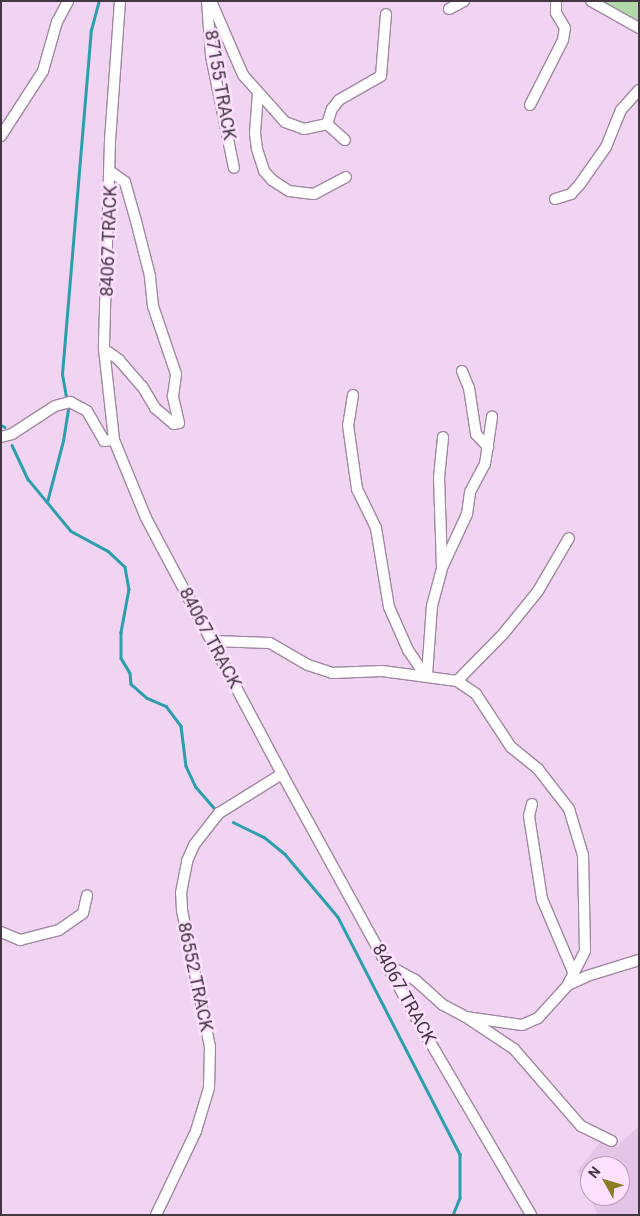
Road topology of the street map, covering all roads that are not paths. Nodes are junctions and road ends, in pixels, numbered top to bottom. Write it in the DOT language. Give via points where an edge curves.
graph roads {
  1 [pos="68,1"];
  2 [pos="120,1"];
  3 [pos="207,1"];
  4 [pos="211,1"];
  5 [pos="464,1"];
  6 [pos="556,1"];
  7 [pos="591,1"];
  8 [pos="449,9"];
  9 [pos="386,14"];
  10 [pos="639,28"];
  11 [pos="639,90"];
  12 [pos="258,93"];
  13 [pos="530,105"];
  14 [pos="327,124"];
  15 [pos="1,136"];
  16 [pos="345,140"];
  17 [pos="234,168"];
  18 [pos="111,172"];
  19 [pos="346,177"];
  20 [pos="555,199"];
  21 [pos="104,349"];
  22 [pos="462,371"];
  23 [pos="353,395"];
  24 [pos="492,417"];
  25 [pos="1,437"];
  26 [pos="443,437"];
  27 [pos="114,440"];
  28 [pos="488,447"];
  29 [pos="569,538"];
  30 [pos="442,568"];
  31 [pos="213,641"];
  32 [pos="426,674"];
  33 [pos="457,681"];
  34 [pos="282,774"];
  35 [pos="532,804"];
  36 [pos="87,895"];
  37 [pos="1,932"];
  38 [pos="639,960"];
  39 [pos="388,965"];
  40 [pos="574,974"];
  41 [pos="568,985"];
  42 [pos="466,1016"];
  43 [pos="612,1141"];
  44 [pos="156,1215"];
  45 [pos="531,1215"];
  1 -- 15 [label="street" via="57,22 43,71"];
  2 -- 18 [label="street, 84067 TRACK" via="115,46"];
  3 -- 17 [label="street, 87155 TRACK" via="212,56"];
  4 -- 12 [label="street" via="243,75"];
  5 -- 8 [label="street"];
  6 -- 13 [label="street" via="556,13 565,28 563,40"];
  7 -- 10 [label="street"];
  9 -- 14 [label="street" via="380,78 338,100"];
  11 -- 20 [label="street" via="621,110 606,147 572,194"];
  12 -- 14 [label="street" via="293,127 309,129"];
  12 -- 19 [label="street" via="256,141 261,163 272,180 289,191 314,194"];
  14 -- 16 [label="street"];
  18 -- 21 [label="street, 84067 TRACK"];
  18 -- 21 [label="street" via="119,174 125,182 136,221 150,276 153,306 176,374 173,396 179,423 174,424 155,408 142,386 119,360"];
  21 -- 27 [label="street, 84067 TRACK"];
  22 -- 28 [label="street" via="469,388 476,434"];
  23 -- 32 [label="street" via="348,425 357,489 376,528 389,607 408,650"];
  24 -- 28 [label="street"];
  25 -- 27 [label="street" via="12,434 55,406 70,402 87,411 104,441"];
  26 -- 30 [label="street" via="439,478"];
  27 -- 31 [label="street, 84067 TRACK" via="133,493"];
  28 -- 30 [label="street" via="483,470 470,492 468,514"];
  29 -- 33 [label="street" via="538,591 504,633"];
  30 -- 32 [label="street" via="432,606"];
  31 -- 32 [label="street" via="270,643 308,665 332,673 382,671"];
  31 -- 34 [label="street, 84067 TRACK"];
  32 -- 33 [label="street"];
  33 -- 40 [label="street" via="476,694 511,748 554,786 573,816 583,855 586,924 583,957"];
  34 -- 39 [label="street, 84067 TRACK"];
  34 -- 44 [label="street, 86552 TRACK" via="218,813 194,845 187,861 182,881 182,910 210,1047 209,1088 196,1131"];
  35 -- 40 [label="street" via="529,816 542,899"];
  36 -- 37 [label="street" via="83,913 59,930 20,940"];
  38 -- 41 [label="street"];
  39 -- 42 [label="street" via="409,976 442,1005"];
  39 -- 45 [label="street, 84067 TRACK"];
  40 -- 41 [label="street"];
  41 -- 42 [label="street" via="528,1024 510,1025"];
  42 -- 43 [label="street" via="514,1050 581,1126"];
}
